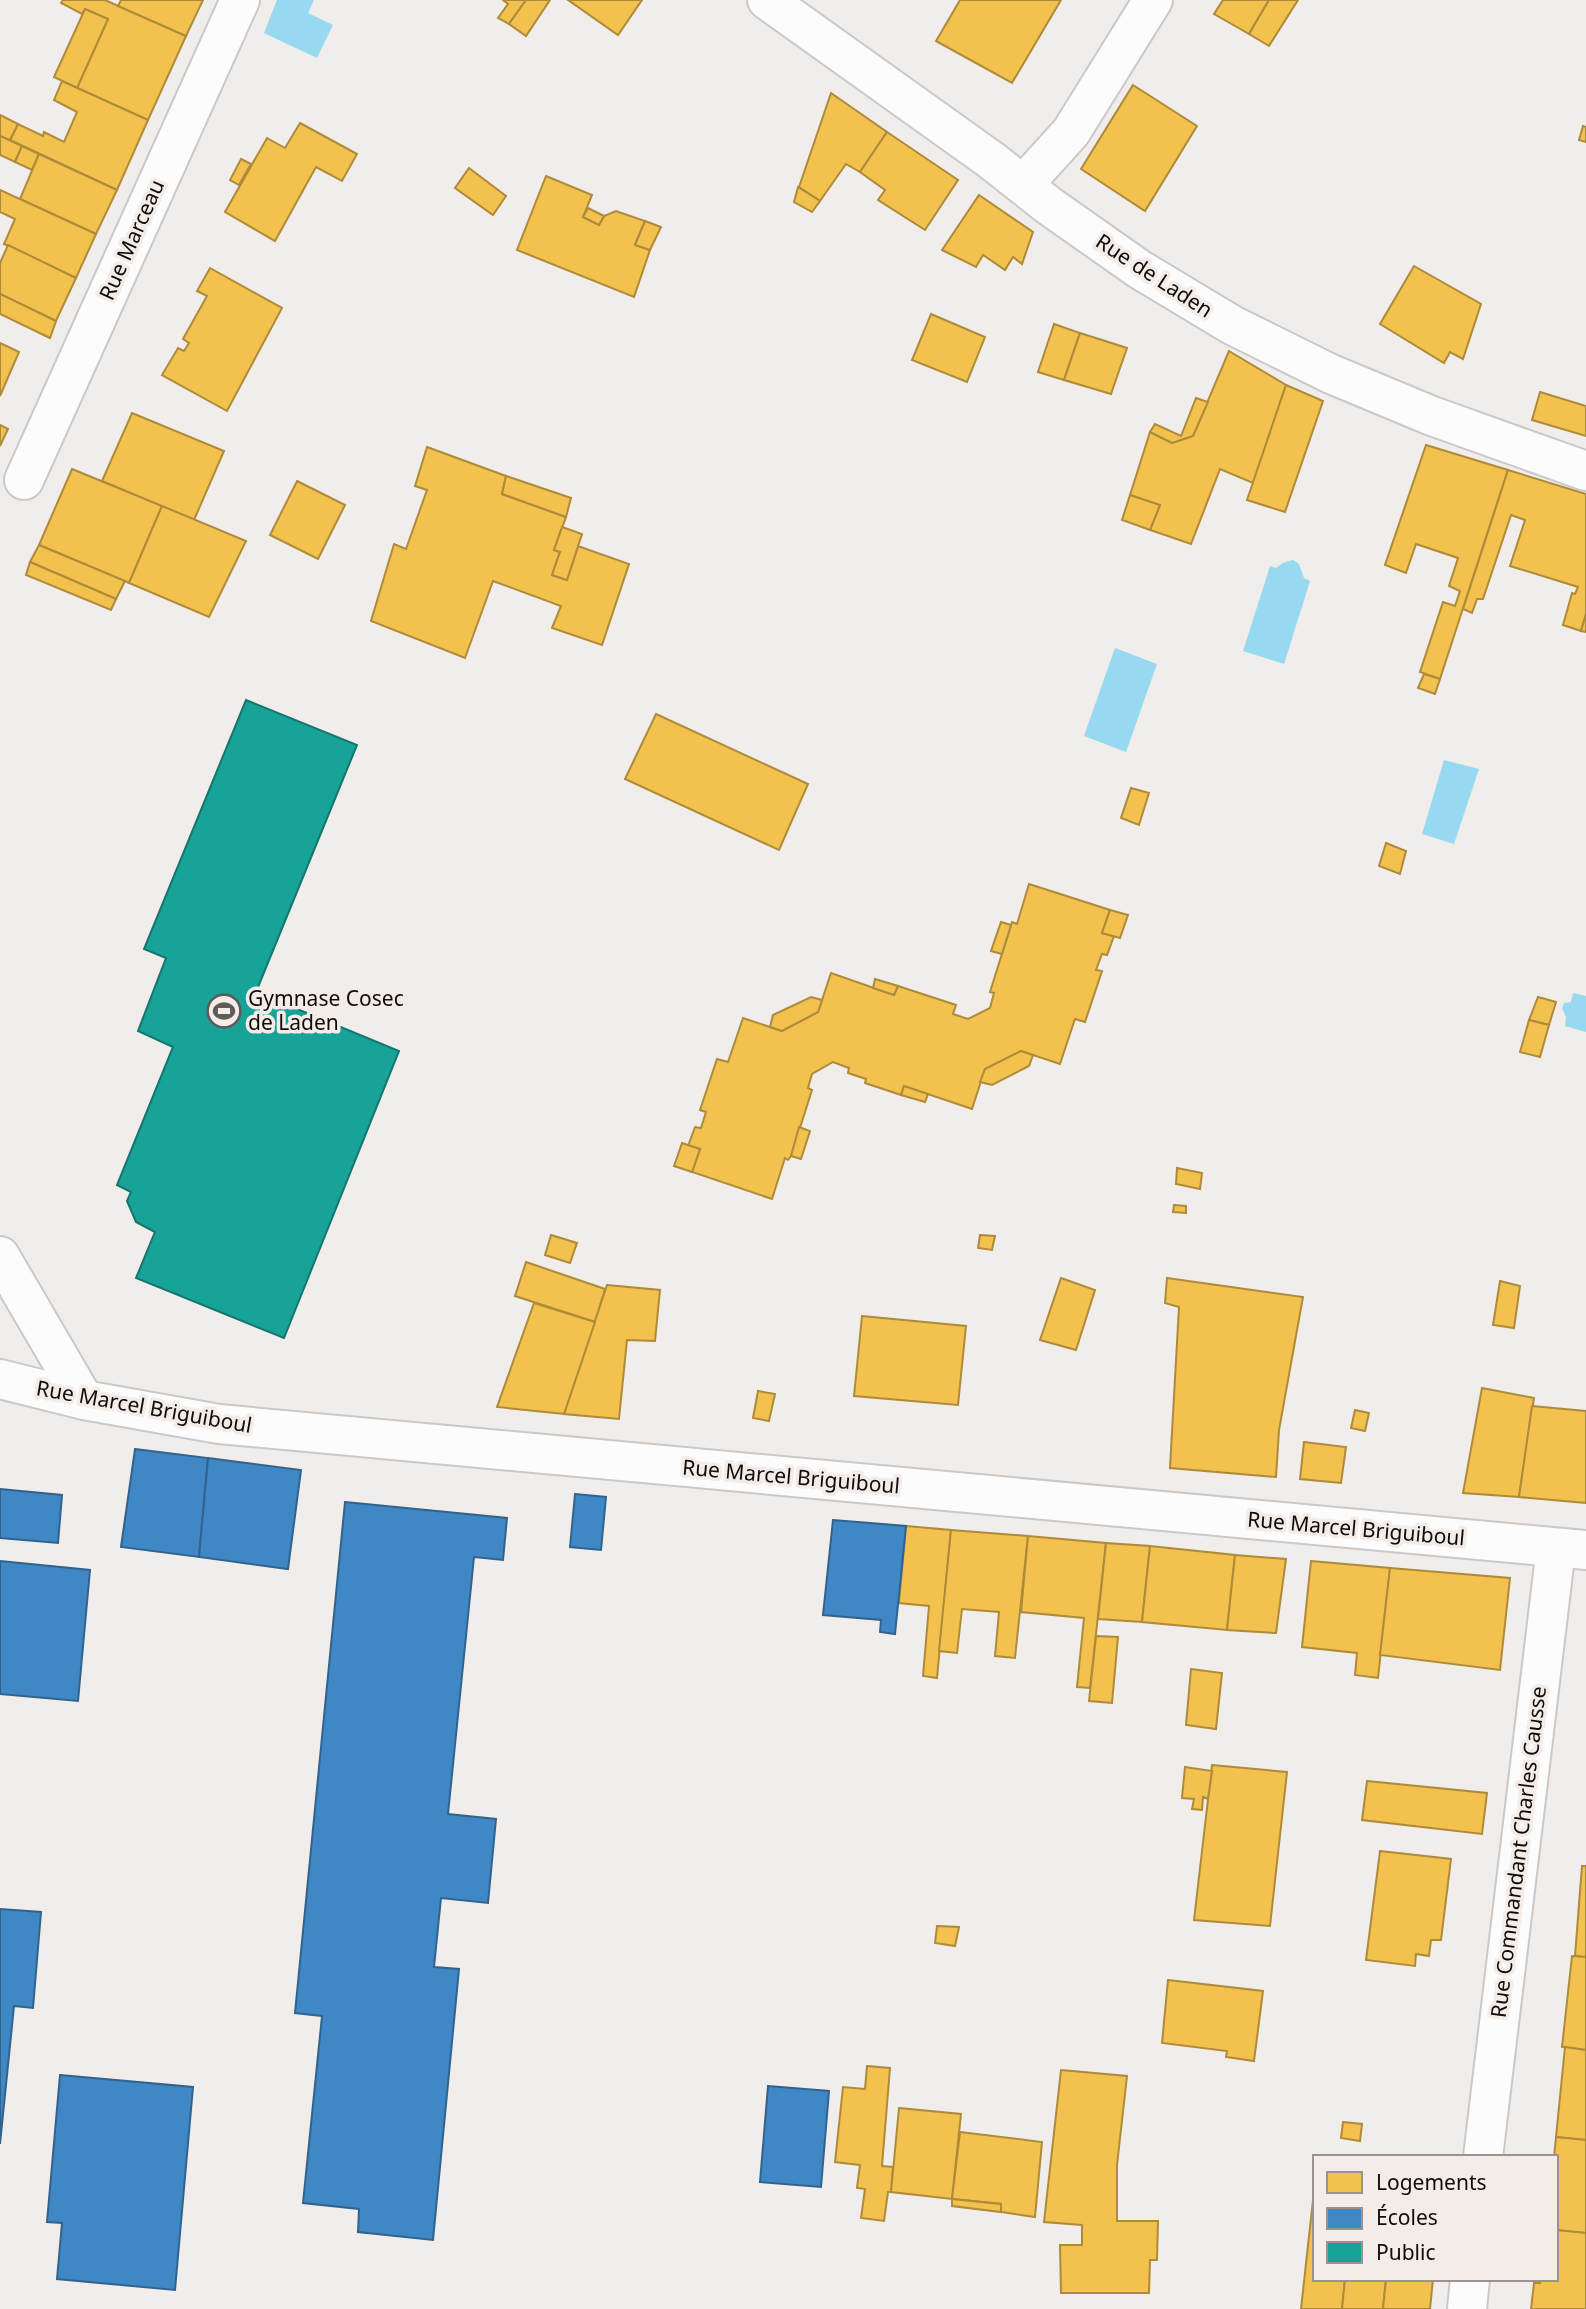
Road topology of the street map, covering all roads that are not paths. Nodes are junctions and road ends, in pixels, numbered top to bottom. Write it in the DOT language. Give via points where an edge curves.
graph roads {
  1 [pos="240,0"];
  2 [pos="767,0"];
  3 [pos="1153,0"];
  4 [pos="1023,185"];
  5 [pos="1586,471"];
  6 [pos="24,480"];
  7 [pos="0,1256"];
  8 [pos="0,1379"];
  9 [pos="84,1400"];
  10 [pos="1571,1549"];
  11 [pos="1483,2155"];
  12 [pos="1470,2281"];
  13 [pos="1467,2309"];
  1 -- 6 [label="street, Rue Marceau"];
  2 -- 4 [label="street, Rue de Laden"];
  3 -- 4 [label="street" via="1071,132"];
  4 -- 5 [label="street, Rue de Laden" via="1139,269 1232,325 1331,374 1432,416"];
  7 -- 9 [label="street"];
  8 -- 9 [label="street, Rue Marcel Briguiboul"];
  9 -- 10 [label="street, Rue Marcel Briguiboul" via="219,1424"];
  10 -- 11 [label="street, Rue Commandant Charles Causse"];
  12 -- 13 [label="street"];
}
